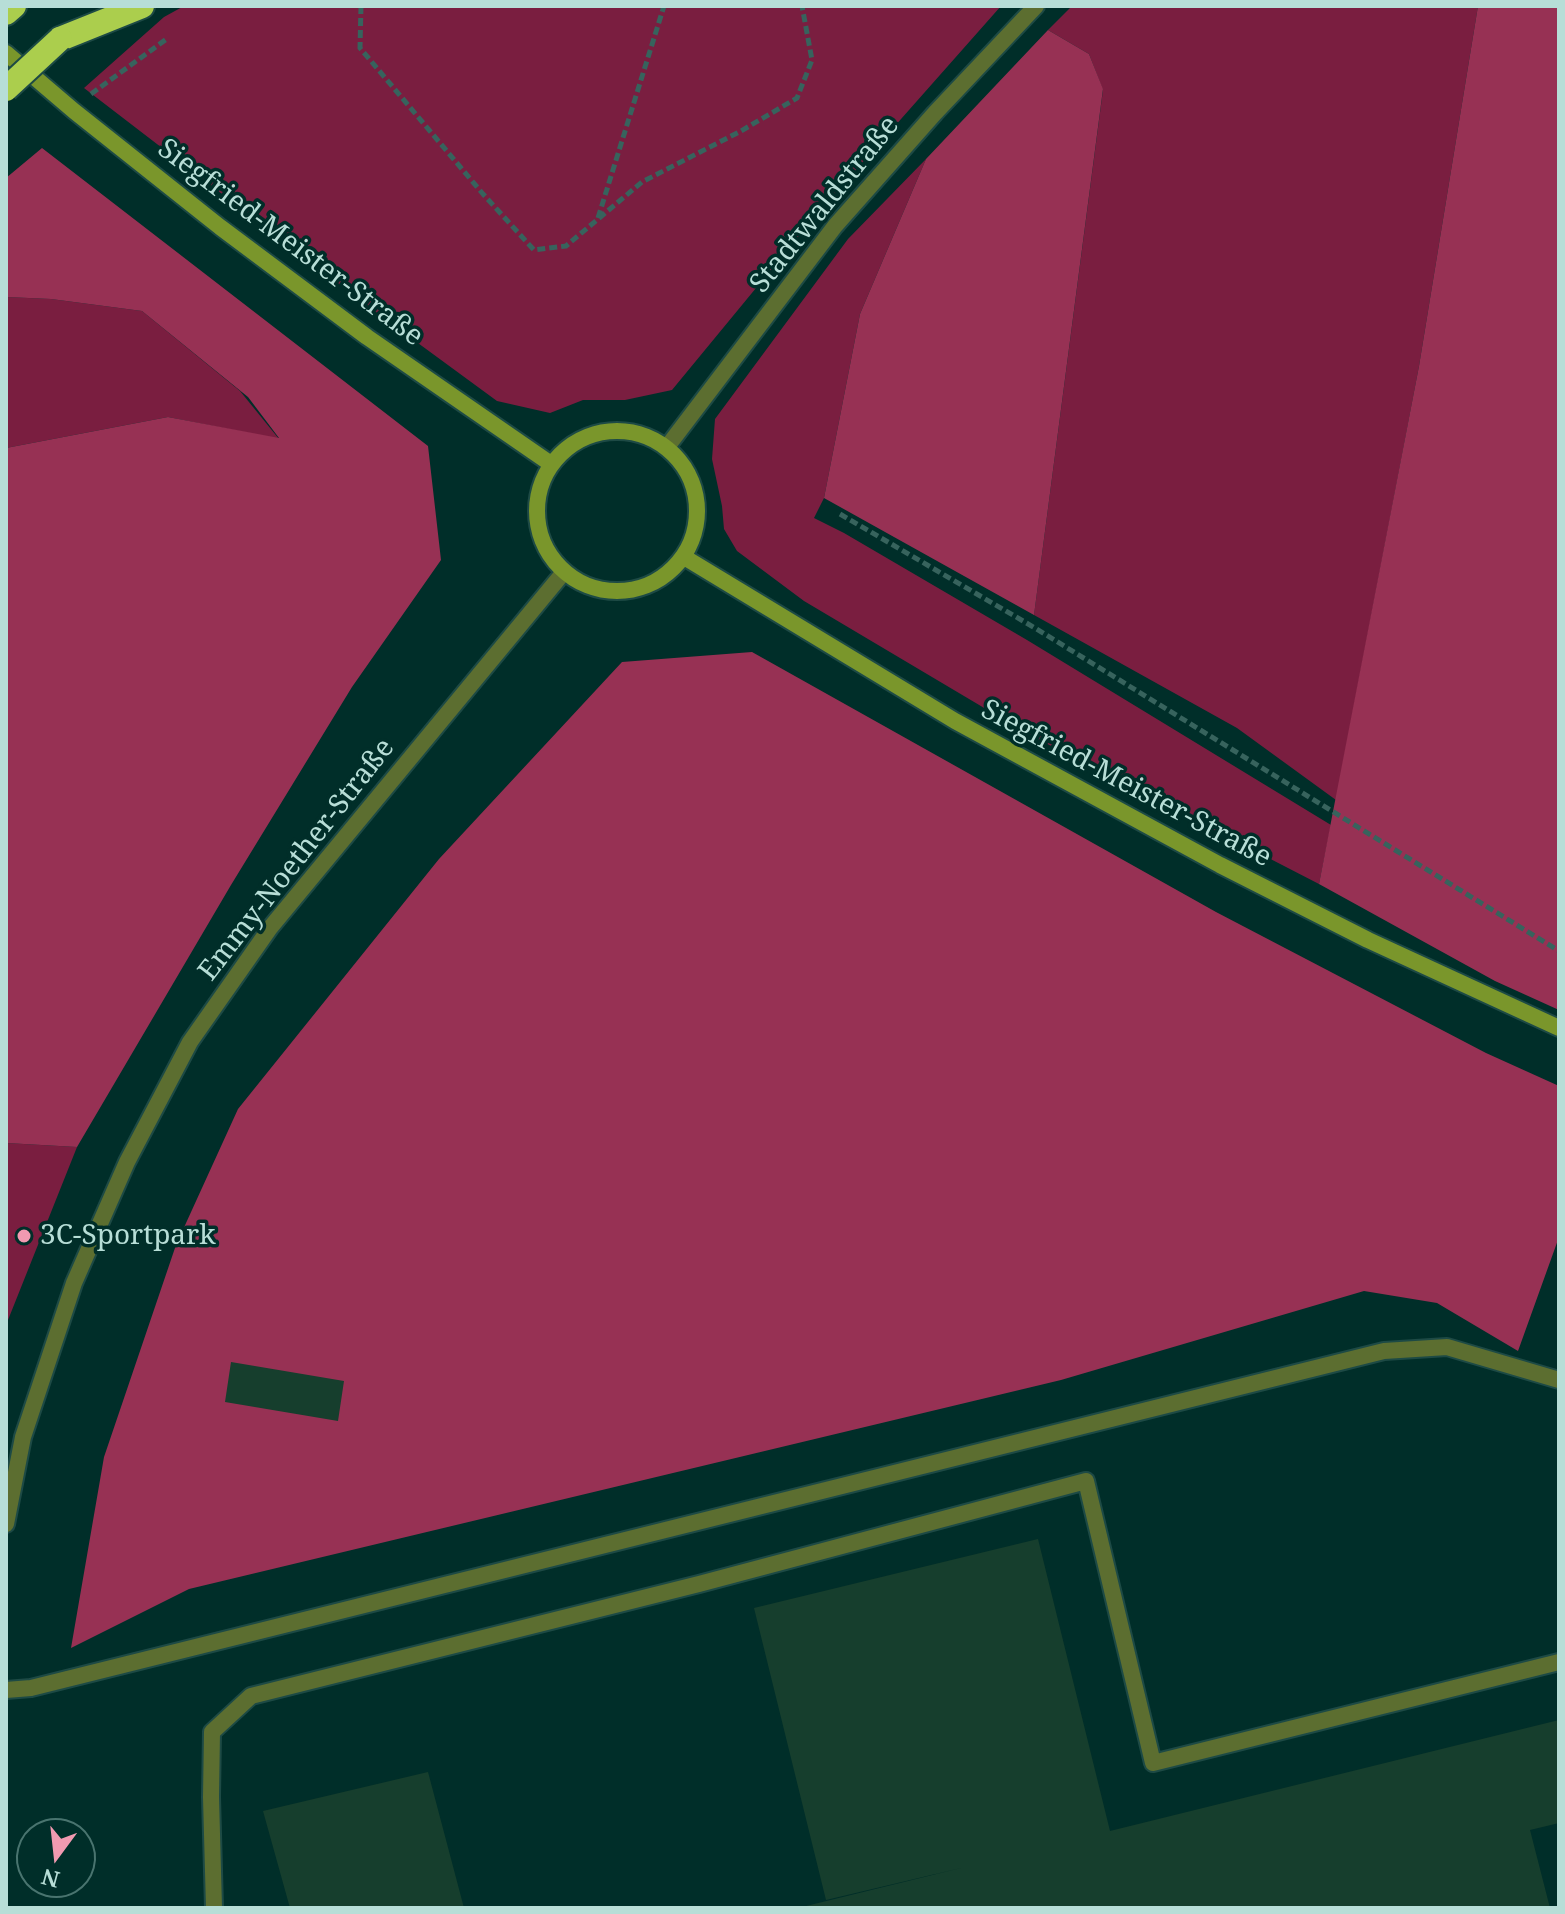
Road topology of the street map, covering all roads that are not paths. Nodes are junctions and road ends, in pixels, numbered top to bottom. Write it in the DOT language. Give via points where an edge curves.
graph roads {
  1 [pos="14,6"];
  2 [pos="96,6"];
  3 [pos="142,6"];
  4 [pos="1036,6"];
  5 [pos="6,13"];
  6 [pos="60,39"];
  7 [pos="6,53"];
  8 [pos="6,89"];
  9 [pos="667,447"];
  10 [pos="551,464"];
  11 [pos="684,557"];
  12 [pos="564,572"];
  13 [pos="1559,1028"];
  14 [pos="1559,1380"];
  15 [pos="6,1524"];
  16 [pos="1559,1662"];
  17 [pos="6,1690"];
  18 [pos="214,1908"];
  1 -- 5 [label="highway"];
  2 -- 6 [label="highway"];
  3 -- 6 [label="highway"];
  4 -- 9 [label="street, Stadtwaldstraße" via="835,226"];
  6 -- 8 [label="highway, bridge"];
  7 -- 10 [label="street, Siegfried-Meister-Straße" via="220,227"];
  9 -- 10 [label="street" via="619,430 569,445"];
  9 -- 11 [label="street" via="694,485 698,508 696,531"];
  10 -- 12 [label="street" via="540,485 537,520 549,554"];
  11 -- 12 [label="street" via="652,584 630,591 606,591"];
  11 -- 13 [label="street, Siegfried-Meister-Straße" via="955,721 1220,865"];
  12 -- 15 [label="street, Emmy-Noether-Straße" via="270,928 190,1042 127,1162 74,1283 23,1437"];
  14 -- 17 [label="street" via="1447,1347 1384,1351 31,1688"];
  16 -- 18 [label="street" via="1153,1763 1086,1481 251,1696 212,1732"];
}
